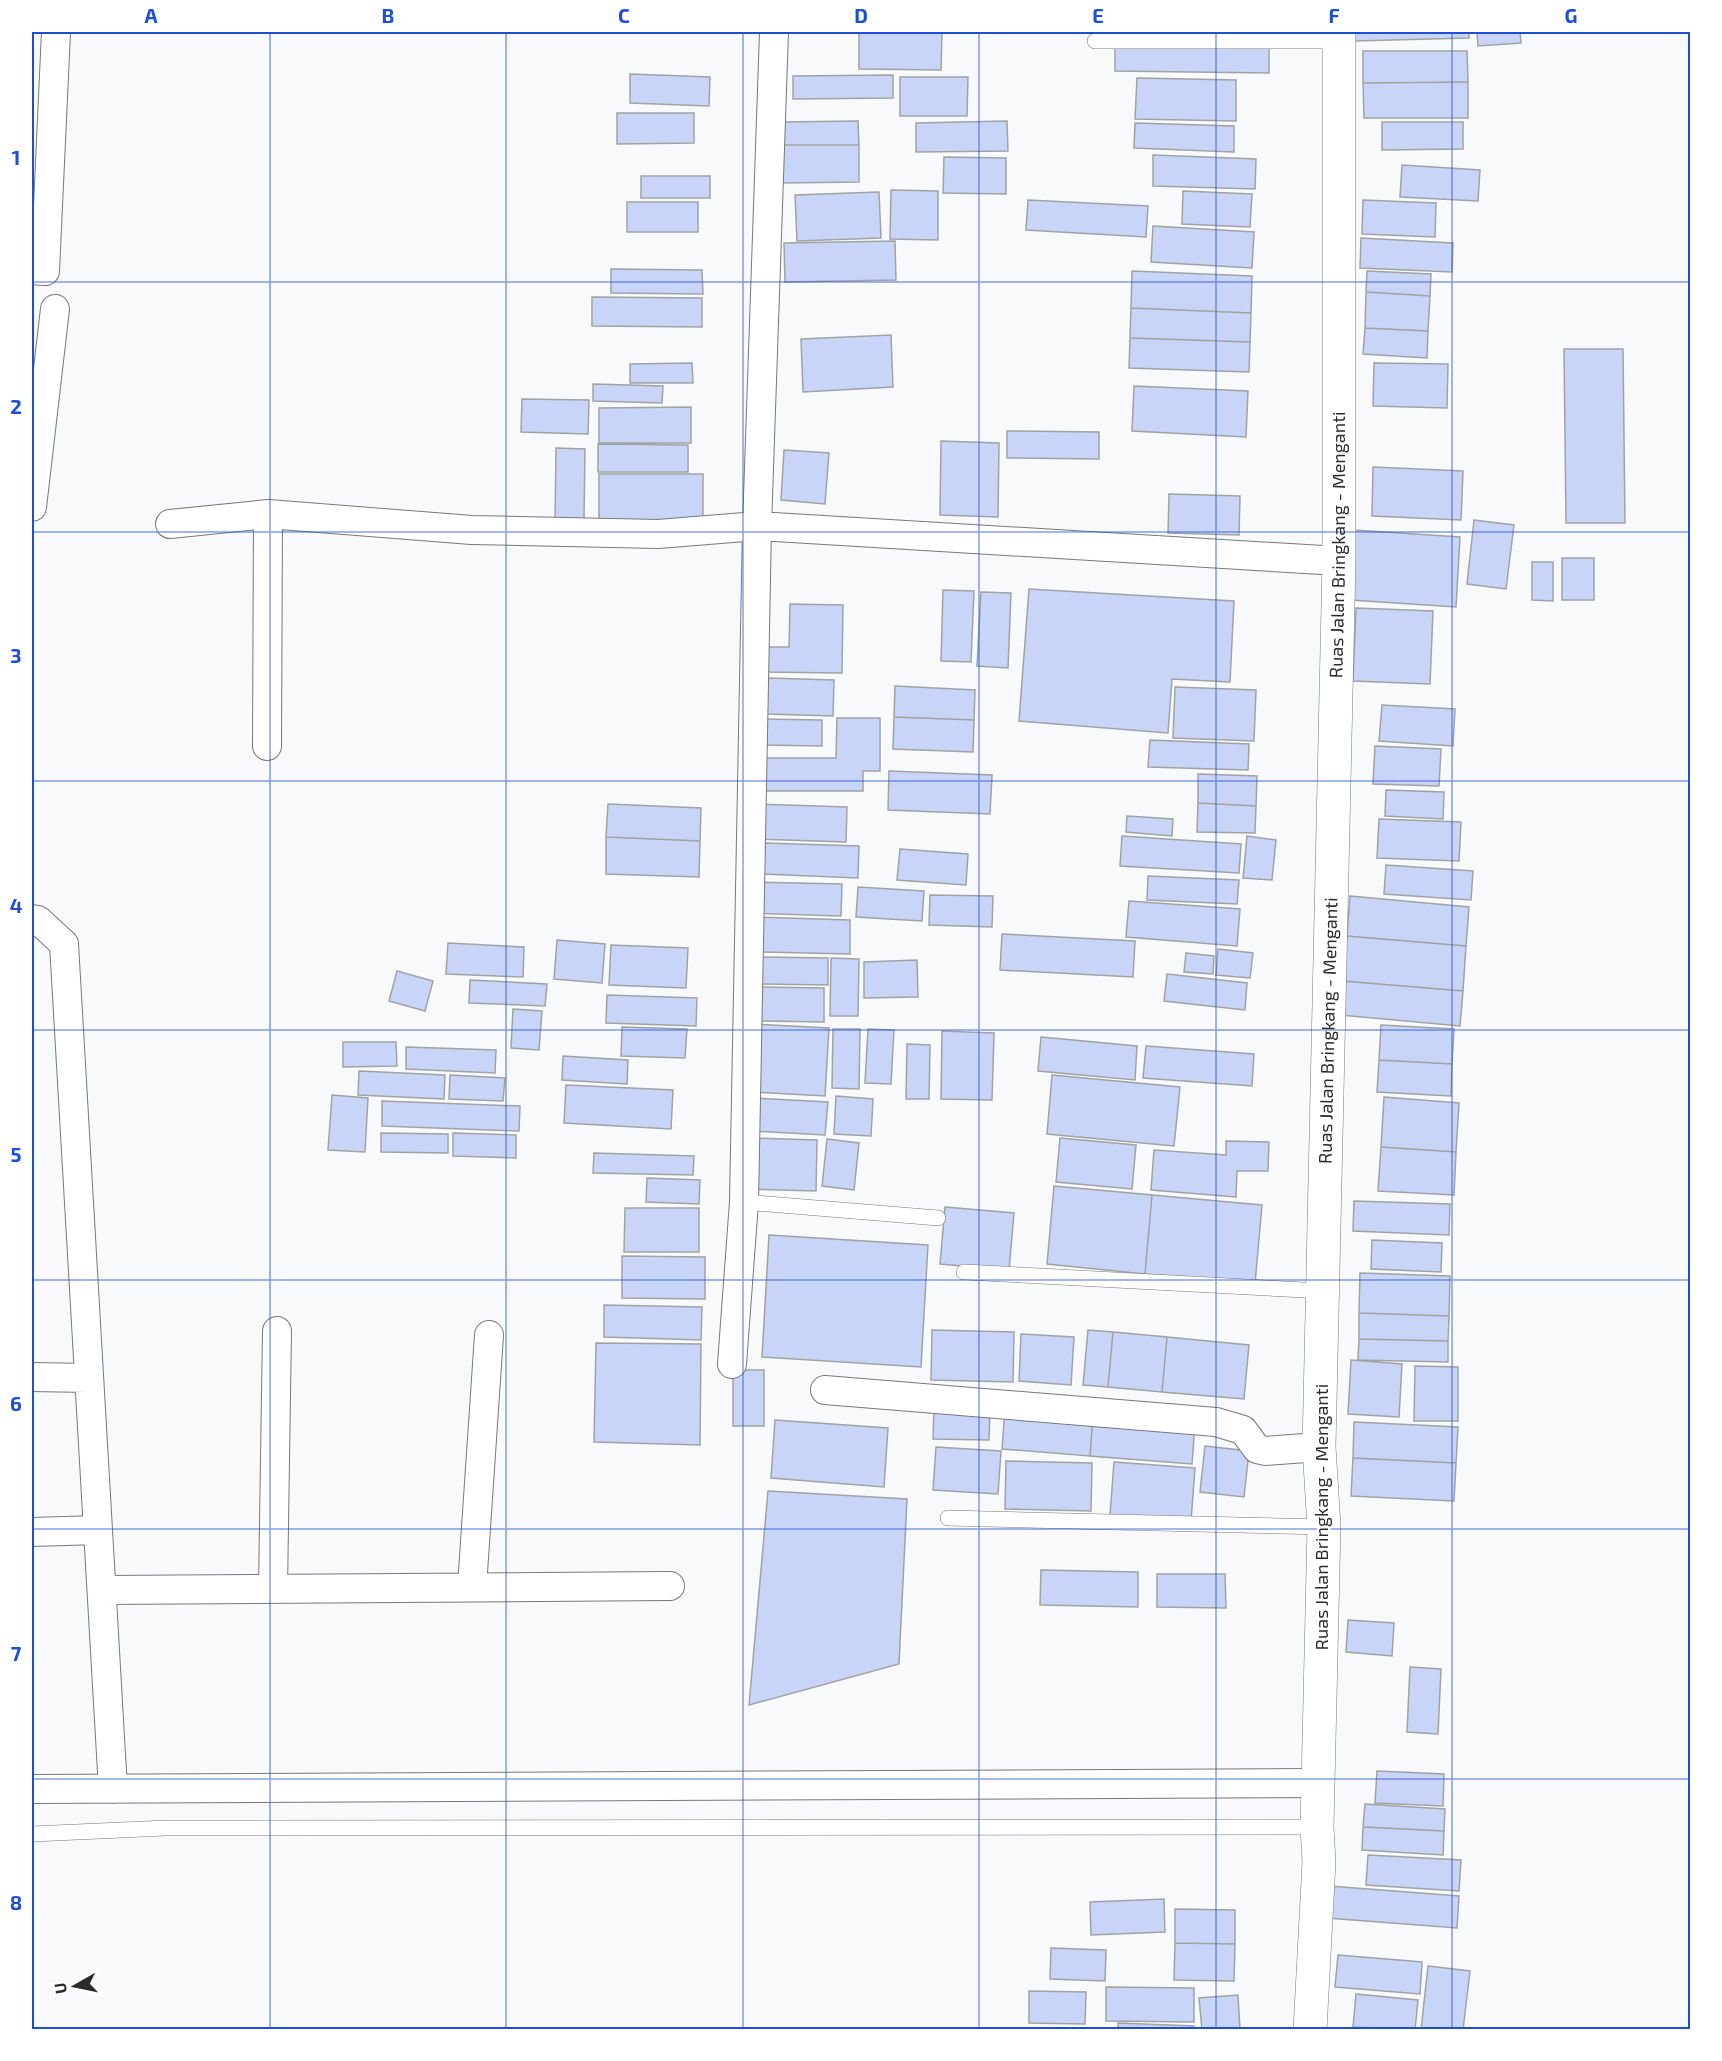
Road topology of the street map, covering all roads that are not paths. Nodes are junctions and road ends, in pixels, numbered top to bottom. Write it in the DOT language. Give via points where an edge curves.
graph roads {
  1 [pos="56,32"];
  2 [pos="774,32"];
  3 [pos="1339,36"];
  4 [pos="1095,41"];
  5 [pos="32,270"];
  6 [pos="55,309"];
  7 [pos="32,507"];
  8 [pos="268,514"];
  9 [pos="170,524"];
  10 [pos="757,526"];
  11 [pos="1339,561"];
  12 [pos="267,746"];
  13 [pos="32,918"];
  14 [pos="744,1202"];
  15 [pos="938,1218"];
  16 [pos="964,1272"];
  17 [pos="1324,1291"];
  18 [pos="277,1331"];
  19 [pos="489,1335"];
  20 [pos="732,1364"];
  21 [pos="32,1377"];
  22 [pos="89,1378"];
  23 [pos="825,1390"];
  24 [pos="1319,1447"];
  25 [pos="948,1518"];
  26 [pos="1324,1527"];
  27 [pos="98,1530"];
  28 [pos="32,1532"];
  29 [pos="670,1586"];
  30 [pos="472,1587"];
  31 [pos="273,1589"];
  32 [pos="102,1590"];
  33 [pos="1320,1783"];
  34 [pos="32,1789"];
  35 [pos="113,1789"];
  36 [pos="1317,1827"];
  37 [pos="32,1834"];
  38 [pos="1310,2030"];
  1 -- 5 [label="street" via="45,271"];
  2 -- 10 [label="street"];
  3 -- 4 [label="lane"];
  3 -- 11 [label="main road, Ruas Jalan Bringkang - Menganti"];
  6 -- 7 [label="street"];
  8 -- 9 [label="street"];
  8 -- 10 [label="street" via="483,531 658,534"];
  8 -- 12 [label="street"];
  10 -- 11 [label="street"];
  10 -- 14 [label="street"];
  11 -- 17 [label="main road, Ruas Jalan Bringkang - Menganti"];
  13 -- 22 [label="street" via="64,944"];
  14 -- 15 [label="lane"];
  14 -- 20 [label="street"];
  16 -- 17 [label="lane"];
  17 -- 24 [label="main road, Ruas Jalan Bringkang - Menganti"];
  18 -- 31 [label="street"];
  19 -- 30 [label="street"];
  21 -- 22 [label="street"];
  22 -- 27 [label="street"];
  23 -- 24 [label="street" via="1216,1422 1244,1430 1257,1449 1265,1451"];
  24 -- 26 [label="main road, Ruas Jalan Bringkang - Menganti"];
  25 -- 26 [label="lane"];
  26 -- 33 [label="main road, Ruas Jalan Bringkang - Menganti"];
  27 -- 28 [label="street"];
  27 -- 32 [label="street"];
  29 -- 30 [label="street"];
  30 -- 31 [label="street"];
  31 -- 32 [label="street"];
  32 -- 35 [label="street"];
  33 -- 35 [label="street"];
  33 -- 36 [label="main road, Ruas Jalan Bringkang - Menganti"];
  34 -- 35 [label="street"];
  36 -- 37 [label="lane" via="189,1828"];
  36 -- 38 [label="main road, Ruas Jalan Bringkang - Menganti" via="1319,1862"];
}
